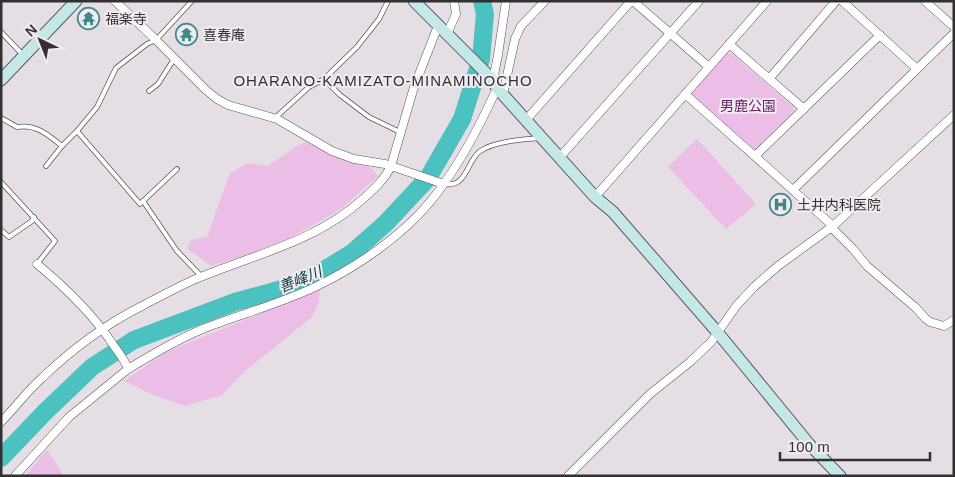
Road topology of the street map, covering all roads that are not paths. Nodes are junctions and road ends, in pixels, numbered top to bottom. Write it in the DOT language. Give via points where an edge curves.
graph roads {
  1 [pos="76,1"];
  2 [pos="115,1"];
  3 [pos="192,1"];
  4 [pos="388,1"];
  5 [pos="414,1"];
  6 [pos="454,1"];
  7 [pos="506,1"];
  8 [pos="545,1"];
  9 [pos="632,1"];
  10 [pos="699,1"];
  11 [pos="767,1"];
  12 [pos="836,1"];
  13 [pos="842,1"];
  14 [pos="925,1"];
  15 [pos="438,26"];
  16 [pos="954,27"];
  17 [pos="1,32"];
  18 [pos="670,33"];
  19 [pos="954,33"];
  20 [pos="880,35"];
  21 [pos="449,37"];
  22 [pos="156,40"];
  23 [pos="730,44"];
  24 [pos="24,56"];
  25 [pos="174,59"];
  26 [pos="709,67"];
  27 [pos="917,69"];
  28 [pos="324,79"];
  29 [pos="769,79"];
  30 [pos="1,80"];
  31 [pos="498,88"];
  32 [pos="150,91"];
  33 [pos="685,94"];
  34 [pos="804,109"];
  35 [pos="954,115"];
  36 [pos="1,118"];
  37 [pos="274,118"];
  38 [pos="526,120"];
  39 [pos="77,131"];
  40 [pos="400,132"];
  41 [pos="542,138"];
  42 [pos="62,146"];
  43 [pos="755,156"];
  44 [pos="560,157"];
  45 [pos="46,166"];
  46 [pos="394,168"];
  47 [pos="177,170"];
  48 [pos="1,182"];
  49 [pos="442,183"];
  50 [pos="793,190"];
  51 [pos="594,197"];
  52 [pos="143,201"];
  53 [pos="34,217"];
  54 [pos="832,226"];
  55 [pos="1,230"];
  56 [pos="37,264"];
  57 [pos="203,277"];
  58 [pos="954,320"];
  59 [pos="104,331"];
  60 [pos="718,333"];
  61 [pos="127,366"];
  62 [pos="1,422"];
  63 [pos="15,476"];
  64 [pos="568,476"];
  65 [pos="840,476"];
  1 -- 24 [label="street"];
  2 -- 22 [label="street"];
  3 -- 22 [label="lane"];
  4 -- 28 [label="lane" via="379,19 357,47"];
  5 -- 15 [label="street"];
  6 -- 21 [label="street" via="456,14"];
  7 -- 31 [label="street" via="494,75"];
  8 -- 31 [label="street" via="521,26"];
  9 -- 18 [label="street"];
  9 -- 38 [label="street"];
  10 -- 18 [label="street"];
  11 -- 23 [label="street"];
  12 -- 29 [label="street"];
  13 -- 20 [label="street"];
  14 -- 16 [label="street"];
  15 -- 21 [label="street"];
  15 -- 40 [label="street"];
  17 -- 24 [label="lane"];
  18 -- 26 [label="street"];
  18 -- 44 [label="street"];
  19 -- 27 [label="street"];
  20 -- 27 [label="street"];
  20 -- 34 [label="street"];
  21 -- 31 [label="street"];
  22 -- 25 [label="street"];
  22 -- 39 [label="lane" via="116,68 97,107"];
  23 -- 26 [label="street"];
  23 -- 29 [label="street"];
  24 -- 30 [label="street"];
  25 -- 32 [label="lane"];
  25 -- 37 [label="street" via="217,99"];
  26 -- 33 [label="street"];
  27 -- 50 [label="street"];
  28 -- 37 [label="lane" via="309,86"];
  28 -- 40 [label="lane" via="369,117"];
  29 -- 34 [label="street"];
  31 -- 38 [label="street"];
  31 -- 49 [label="street" via="476,131"];
  33 -- 43 [label="street"];
  33 -- 51 [label="street"];
  34 -- 43 [label="street"];
  35 -- 54 [label="street"];
  36 -- 42 [label="lane" via="17,127 39,128"];
  37 -- 46 [label="street" via="332,151"];
  38 -- 41 [label="street"];
  39 -- 42 [label="lane"];
  39 -- 52 [label="lane" via="140,204"];
  40 -- 46 [label="street"];
  41 -- 44 [label="street"];
  41 -- 49 [label="lane" via="498,144 479,152 460,181 451,185"];
  42 -- 45 [label="lane"];
  43 -- 50 [label="street"];
  44 -- 51 [label="street"];
  46 -- 49 [label="street"];
  46 -- 57 [label="street" via="335,220 297,241"];
  47 -- 52 [label="lane"];
  48 -- 53 [label="lane"];
  49 -- 61 [label="street" via="424,209 402,230 332,278 293,296 204,328"];
  50 -- 54 [label="street"];
  51 -- 60 [label="street" via="613,212"];
  52 -- 57 [label="lane" via="177,251"];
  53 -- 55 [label="lane" via="9,237"];
  53 -- 56 [label="lane" via="55,241"];
  54 -- 58 [label="street" via="867,266 930,322 944,326"];
  54 -- 60 [label="street" via="754,286"];
  56 -- 59 [label="street" via="62,284"];
  57 -- 59 [label="street" via="141,306"];
  59 -- 61 [label="street"];
  59 -- 62 [label="street" via="42,378"];
  60 -- 64 [label="street" via="690,362 650,394"];
  60 -- 65 [label="street" via="809,444"];
  61 -- 63 [label="street" via="70,417"];
}
